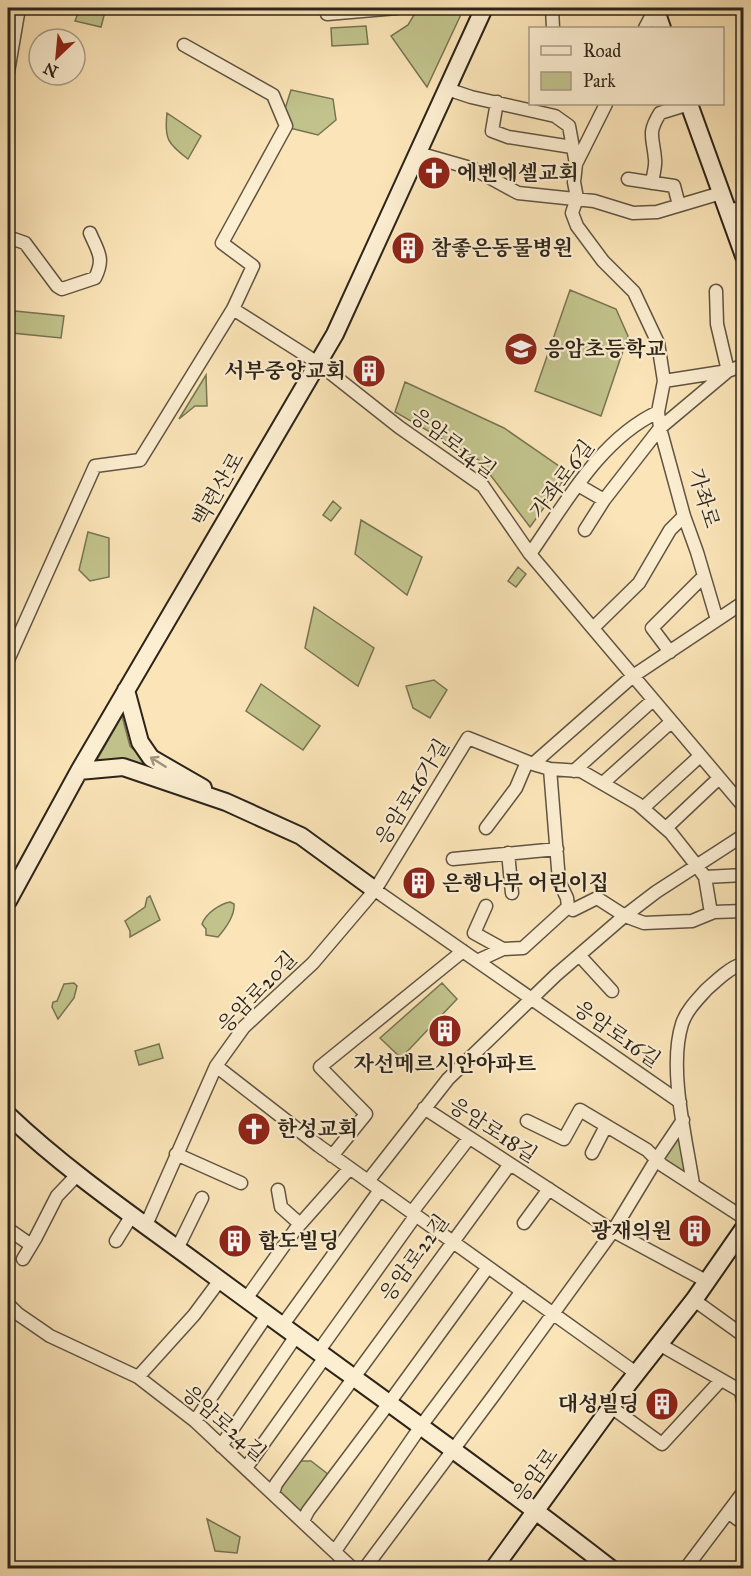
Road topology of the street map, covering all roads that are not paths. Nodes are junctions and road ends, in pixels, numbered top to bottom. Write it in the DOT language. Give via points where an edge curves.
graph roads {
  1 [pos="19,8"];
  2 [pos="397,8"];
  3 [pos="484,8"];
  4 [pos="552,8"];
  5 [pos="655,8"];
  6 [pos="327,14"];
  7 [pos="554,27"];
  8 [pos="646,27"];
  9 [pos="662,27"];
  10 [pos="184,45"];
  11 [pos="8,72"];
  12 [pos="447,89"];
  13 [pos="497,102"];
  14 [pos="606,105"];
  15 [pos="685,105"];
  16 [pos="689,105"];
  17 [pos="548,109"];
  18 [pos="572,147"];
  19 [pos="418,153"];
  20 [pos="576,164"];
  21 [pos="628,179"];
  22 [pos="652,183"];
  23 [pos="721,193"];
  24 [pos="577,198"];
  25 [pos="679,205"];
  26 [pos="736,209"];
  27 [pos="90,233"];
  28 [pos="8,237"];
  29 [pos="744,256"];
  30 [pos="716,291"];
  31 [pos="233,309"];
  32 [pos="318,363"];
  33 [pos="744,365"];
  34 [pos="728,371"];
  35 [pos="664,381"];
  36 [pos="658,412"];
  37 [pos="660,428"];
  38 [pos="578,485"];
  39 [pos="604,500"];
  40 [pos="684,516"];
  41 [pos="585,530"];
  42 [pos="530,554"];
  43 [pos="704,576"];
  44 [pos="744,602"];
  45 [pos="717,620"];
  46 [pos="593,628"];
  47 [pos="670,652"];
  48 [pos="8,660"];
  49 [pos="633,676"];
  50 [pos="126,690"];
  51 [pos="653,700"];
  52 [pos="671,722"];
  53 [pos="700,756"];
  54 [pos="530,763"];
  55 [pos="550,769"];
  56 [pos="79,771"];
  57 [pos="574,771"];
  58 [pos="718,778"];
  59 [pos="603,783"];
  60 [pos="226,802"];
  61 [pos="744,807"];
  62 [pos="643,808"];
  63 [pos="486,828"];
  64 [pos="666,828"];
  65 [pos="744,836"];
  66 [pos="557,849"];
  67 [pos="508,853"];
  68 [pos="453,859"];
  69 [pos="697,866"];
  70 [pos="744,875"];
  71 [pos="705,877"];
  72 [pos="375,890"];
  73 [pos="513,893"];
  74 [pos="8,901"];
  75 [pos="486,906"];
  76 [pos="568,907"];
  77 [pos="744,911"];
  78 [pos="711,914"];
  79 [pos="625,916"];
  80 [pos="503,949"];
  81 [pos="463,951"];
  82 [pos="579,955"];
  83 [pos="477,961"];
  84 [pos="744,963"];
  85 [pos="612,991"];
  86 [pos="531,999"];
  87 [pos="216,1066"];
  88 [pos="680,1102"];
  89 [pos="424,1108"];
  90 [pos="8,1116"];
  91 [pos="683,1120"];
  92 [pos="527,1121"];
  93 [pos="606,1126"];
  94 [pos="469,1138"];
  95 [pos="592,1153"];
  96 [pos="176,1154"];
  97 [pos="332,1156"];
  98 [pos="656,1160"];
  99 [pos="510,1164"];
  100 [pos="350,1168"];
  101 [pos="78,1174"];
  102 [pos="368,1181"];
  103 [pos="241,1183"];
  104 [pos="693,1184"];
  105 [pos="549,1189"];
  106 [pos="278,1190"];
  107 [pos="380,1190"];
  108 [pos="202,1198"];
  109 [pos="414,1214"];
  110 [pos="132,1215"];
  111 [pos="744,1218"];
  112 [pos="524,1223"];
  113 [pos="300,1224"];
  114 [pos="146,1225"];
  115 [pos="8,1229"];
  116 [pos="613,1231"];
  117 [pos="740,1239"];
  118 [pos="116,1241"];
  119 [pos="452,1242"];
  120 [pos="31,1245"];
  121 [pos="177,1249"];
  122 [pos="22,1259"];
  123 [pos="488,1267"];
  124 [pos="220,1280"];
  125 [pos="706,1281"];
  126 [pos="522,1291"];
  127 [pos="246,1299"];
  128 [pos="694,1300"];
  129 [pos="8,1304"];
  130 [pos="554,1313"];
  131 [pos="267,1315"];
  132 [pos="289,1331"];
  133 [pos="744,1336"];
  134 [pos="659,1344"];
  135 [pos="322,1355"];
  136 [pos="636,1373"];
  137 [pos="138,1377"];
  138 [pos="354,1378"];
  139 [pos="721,1380"];
  140 [pos="389,1404"];
  141 [pos="744,1406"];
  142 [pos="611,1407"];
  143 [pos="195,1421"];
  144 [pos="421,1426"];
  145 [pos="221,1446"];
  146 [pos="453,1450"];
  147 [pos="246,1468"];
  148 [pos="744,1491"];
  149 [pos="273,1493"];
  150 [pos="537,1511"];
  151 [pos="728,1512"];
  152 [pos="303,1521"];
  153 [pos="744,1524"];
  154 [pos="335,1551"];
  155 [pos="352,1569"];
  156 [pos="365,1569"];
  157 [pos="494,1569"];
  158 [pos="610,1569"];
  159 [pos="686,1569"];
  1 -- 11 [label="street"];
  2 -- 6 [label="street"];
  3 -- 12 [label="main road, 백련산로"];
  4 -- 7 [label="street"];
  5 -- 8 [label="street"];
  5 -- 9 [label="main road"];
  10 -- 31 [label="street" via="273,95 286,126 222,243 253,266"];
  12 -- 13 [label="street"];
  12 -- 19 [label="main road, 백련산로"];
  13 -- 17 [label="street"];
  13 -- 18 [label="street" via="492,131"];
  14 -- 20 [label="street"];
  15 -- 22 [label="street" via="660,112 652,125"];
  16 -- 23 [label="main road"];
  17 -- 18 [label="street" via="569,126"];
  18 -- 20 [label="street"];
  19 -- 24 [label="street" via="474,170 518,193"];
  19 -- 32 [label="main road, 백련산로"];
  20 -- 24 [label="street"];
  21 -- 22 [label="street"];
  22 -- 25 [label="street" via="674,186"];
  23 -- 25 [label="street"];
  23 -- 26 [label="main road"];
  24 -- 25 [label="street" via="633,213 657,212"];
  24 -- 35 [label="street" via="572,213 577,226 603,261 634,292 648,319 658,344"];
  26 -- 29 [label="main road"];
  27 -- 28 [label="street" via="101,258 95,278 62,289 25,243"];
  30 -- 34 [label="street" via="717,324"];
  31 -- 32 [label="street, 응암로14길"];
  31 -- 48 [label="street" via="140,460 95,466"];
  32 -- 42 [label="street, 응암로14길" via="483,486"];
  32 -- 50 [label="main road, 백련산로"];
  33 -- 34 [label="street"];
  34 -- 35 [label="street"];
  34 -- 37 [label="street"];
  35 -- 36 [label="street"];
  36 -- 37 [label="street"];
  36 -- 38 [label="street, 가좌로6길" via="616,441"];
  37 -- 39 [label="street"];
  37 -- 40 [label="street, 가좌로"];
  38 -- 39 [label="street"];
  38 -- 42 [label="street, 가좌로6길"];
  39 -- 41 [label="street"];
  40 -- 43 [label="street, 가좌로"];
  40 -- 46 [label="street" via="670,530 639,583"];
  42 -- 46 [label="street, 응암로14길"];
  43 -- 45 [label="street, 가좌로"];
  43 -- 47 [label="street" via="652,628"];
  44 -- 45 [label="street"];
  45 -- 47 [label="street"];
  46 -- 49 [label="street, 응암로14길"];
  47 -- 49 [label="street"];
  49 -- 51 [label="street, 응암로14길"];
  49 -- 54 [label="street"];
  50 -- 56 [label="main road, 백련산로"];
  60 -- 50 [label="main road, one-way" via="151,758 140,742"];
  51 -- 52 [label="street, 응암로14길"];
  51 -- 57 [label="street"];
  52 -- 53 [label="street, 응암로14길"];
  52 -- 59 [label="street"];
  53 -- 58 [label="street, 응암로14길"];
  53 -- 62 [label="street"];
  54 -- 55 [label="street, 응암로16가길"];
  54 -- 63 [label="street"];
  54 -- 72 [label="street, 응암로16가길" via="468,738"];
  55 -- 57 [label="street"];
  55 -- 66 [label="street"];
  56 -- 60 [label="main road" via="123,767"];
  56 -- 74 [label="main road, 백련산로"];
  57 -- 59 [label="street"];
  58 -- 61 [label="street, 응암로14길"];
  58 -- 64 [label="street"];
  59 -- 62 [label="street"];
  60 -- 72 [label="main road" via="301,836"];
  62 -- 64 [label="street"];
  64 -- 69 [label="street"];
  65 -- 69 [label="street"];
  66 -- 67 [label="street"];
  66 -- 76 [label="street" via="559,881"];
  67 -- 68 [label="street"];
  67 -- 73 [label="street"];
  69 -- 71 [label="street"];
  69 -- 79 [label="street"];
  70 -- 71 [label="street"];
  71 -- 78 [label="street"];
  72 -- 81 [label="street, 응암로16길"];
  72 -- 87 [label="street, 응암로20길" via="313,963 244,1027"];
  75 -- 80 [label="street" via="474,933"];
  76 -- 79 [label="street" via="573,910 597,898"];
  76 -- 80 [label="street" via="523,948"];
  77 -- 78 [label="street"];
  78 -- 79 [label="street" via="692,921 644,923"];
  79 -- 82 [label="street"];
  80 -- 83 [label="street"];
  81 -- 83 [label="street, 응암로16길"];
  81 -- 97 [label="street" via="320,1067 366,1114"];
  82 -- 85 [label="street"];
  82 -- 86 [label="street"];
  83 -- 86 [label="street, 응암로16길"];
  84 -- 88 [label="street, 응암로16길" via="712,985 682,1022 678,1044"];
  86 -- 88 [label="street, 응암로16길"];
  86 -- 89 [label="street, 응암로18길" via="448,1079"];
  87 -- 96 [label="street"];
  87 -- 97 [label="street, 응암로20길"];
  88 -- 91 [label="street, 응암로16길"];
  89 -- 94 [label="street, 응암로18길"];
  89 -- 102 [label="street"];
  90 -- 101 [label="main road"];
  91 -- 98 [label="street"];
  91 -- 104 [label="street, 응암로16길"];
  92 -- 93 [label="street" via="564,1139 580,1110"];
  93 -- 95 [label="street"];
  93 -- 98 [label="street" via="647,1150"];
  94 -- 99 [label="street, 응암로18길"];
  94 -- 109 [label="street, 응암로22길"];
  96 -- 103 [label="street"];
  96 -- 114 [label="street"];
  97 -- 100 [label="street, 응암로20길"];
  98 -- 104 [label="street"];
  98 -- 116 [label="street"];
  99 -- 105 [label="street, 응암로18길"];
  99 -- 119 [label="street, 응암로22길"];
  100 -- 102 [label="street, 응암로20길"];
  100 -- 113 [label="street"];
  101 -- 110 [label="main road"];
  101 -- 120 [label="street" via="57,1196"];
  102 -- 107 [label="street, 응암로20길"];
  104 -- 111 [label="street"];
  105 -- 112 [label="street"];
  105 -- 116 [label="street, 응암로18길"];
  106 -- 113 [label="street" via="281,1207"];
  107 -- 109 [label="street, 응암로20길"];
  107 -- 132 [label="street"];
  108 -- 121 [label="street"];
  109 -- 119 [label="street, 응암로20길"];
  109 -- 135 [label="street, 응암로22길"];
  110 -- 114 [label="main road"];
  110 -- 118 [label="street"];
  113 -- 127 [label="street"];
  114 -- 121 [label="main road"];
  115 -- 120 [label="street"];
  116 -- 125 [label="street, 응암로18길"];
  116 -- 130 [label="street"];
  117 -- 125 [label="main road, 응암로"];
  119 -- 123 [label="street, 응암로20길"];
  119 -- 138 [label="street, 응암로22길"];
  120 -- 122 [label="street"];
  121 -- 124 [label="main road"];
  123 -- 126 [label="street, 응암로20길"];
  123 -- 140 [label="street"];
  124 -- 127 [label="main road"];
  124 -- 137 [label="street"];
  125 -- 128 [label="main road, 응암로"];
  126 -- 130 [label="street, 응암로20길"];
  126 -- 144 [label="street"];
  127 -- 131 [label="main road"];
  128 -- 133 [label="street"];
  128 -- 134 [label="main road, 응암로"];
  129 -- 137 [label="street, 응암로24길" via="50,1336"];
  130 -- 136 [label="street, 응암로20길"];
  130 -- 146 [label="street"];
  131 -- 132 [label="main road"];
  131 -- 143 [label="street"];
  132 -- 135 [label="main road"];
  132 -- 145 [label="street"];
  134 -- 136 [label="main road, 응암로"];
  134 -- 139 [label="street"];
  135 -- 138 [label="main road"];
  135 -- 147 [label="street, 응암로22길"];
  136 -- 142 [label="main road, 응암로"];
  137 -- 143 [label="street, 응암로24길"];
  138 -- 140 [label="main road"];
  138 -- 149 [label="street, 응암로22길"];
  139 -- 141 [label="street" via="741,1391"];
  139 -- 142 [label="street" via="662,1444"];
  140 -- 144 [label="main road"];
  140 -- 152 [label="street"];
  142 -- 150 [label="main road, 응암로"];
  143 -- 145 [label="street, 응암로24길"];
  144 -- 146 [label="main road"];
  144 -- 154 [label="street"];
  145 -- 147 [label="street, 응암로24길"];
  146 -- 150 [label="main road"];
  146 -- 156 [label="street"];
  147 -- 149 [label="street, 응암로24길"];
  148 -- 151 [label="street"];
  149 -- 152 [label="street, 응암로24길"];
  150 -- 157 [label="main road, 응암로"];
  150 -- 158 [label="main road"];
  151 -- 153 [label="street"];
  151 -- 159 [label="street"];
  152 -- 154 [label="street, 응암로24길"];
  154 -- 155 [label="street, 응암로24길"];
}
